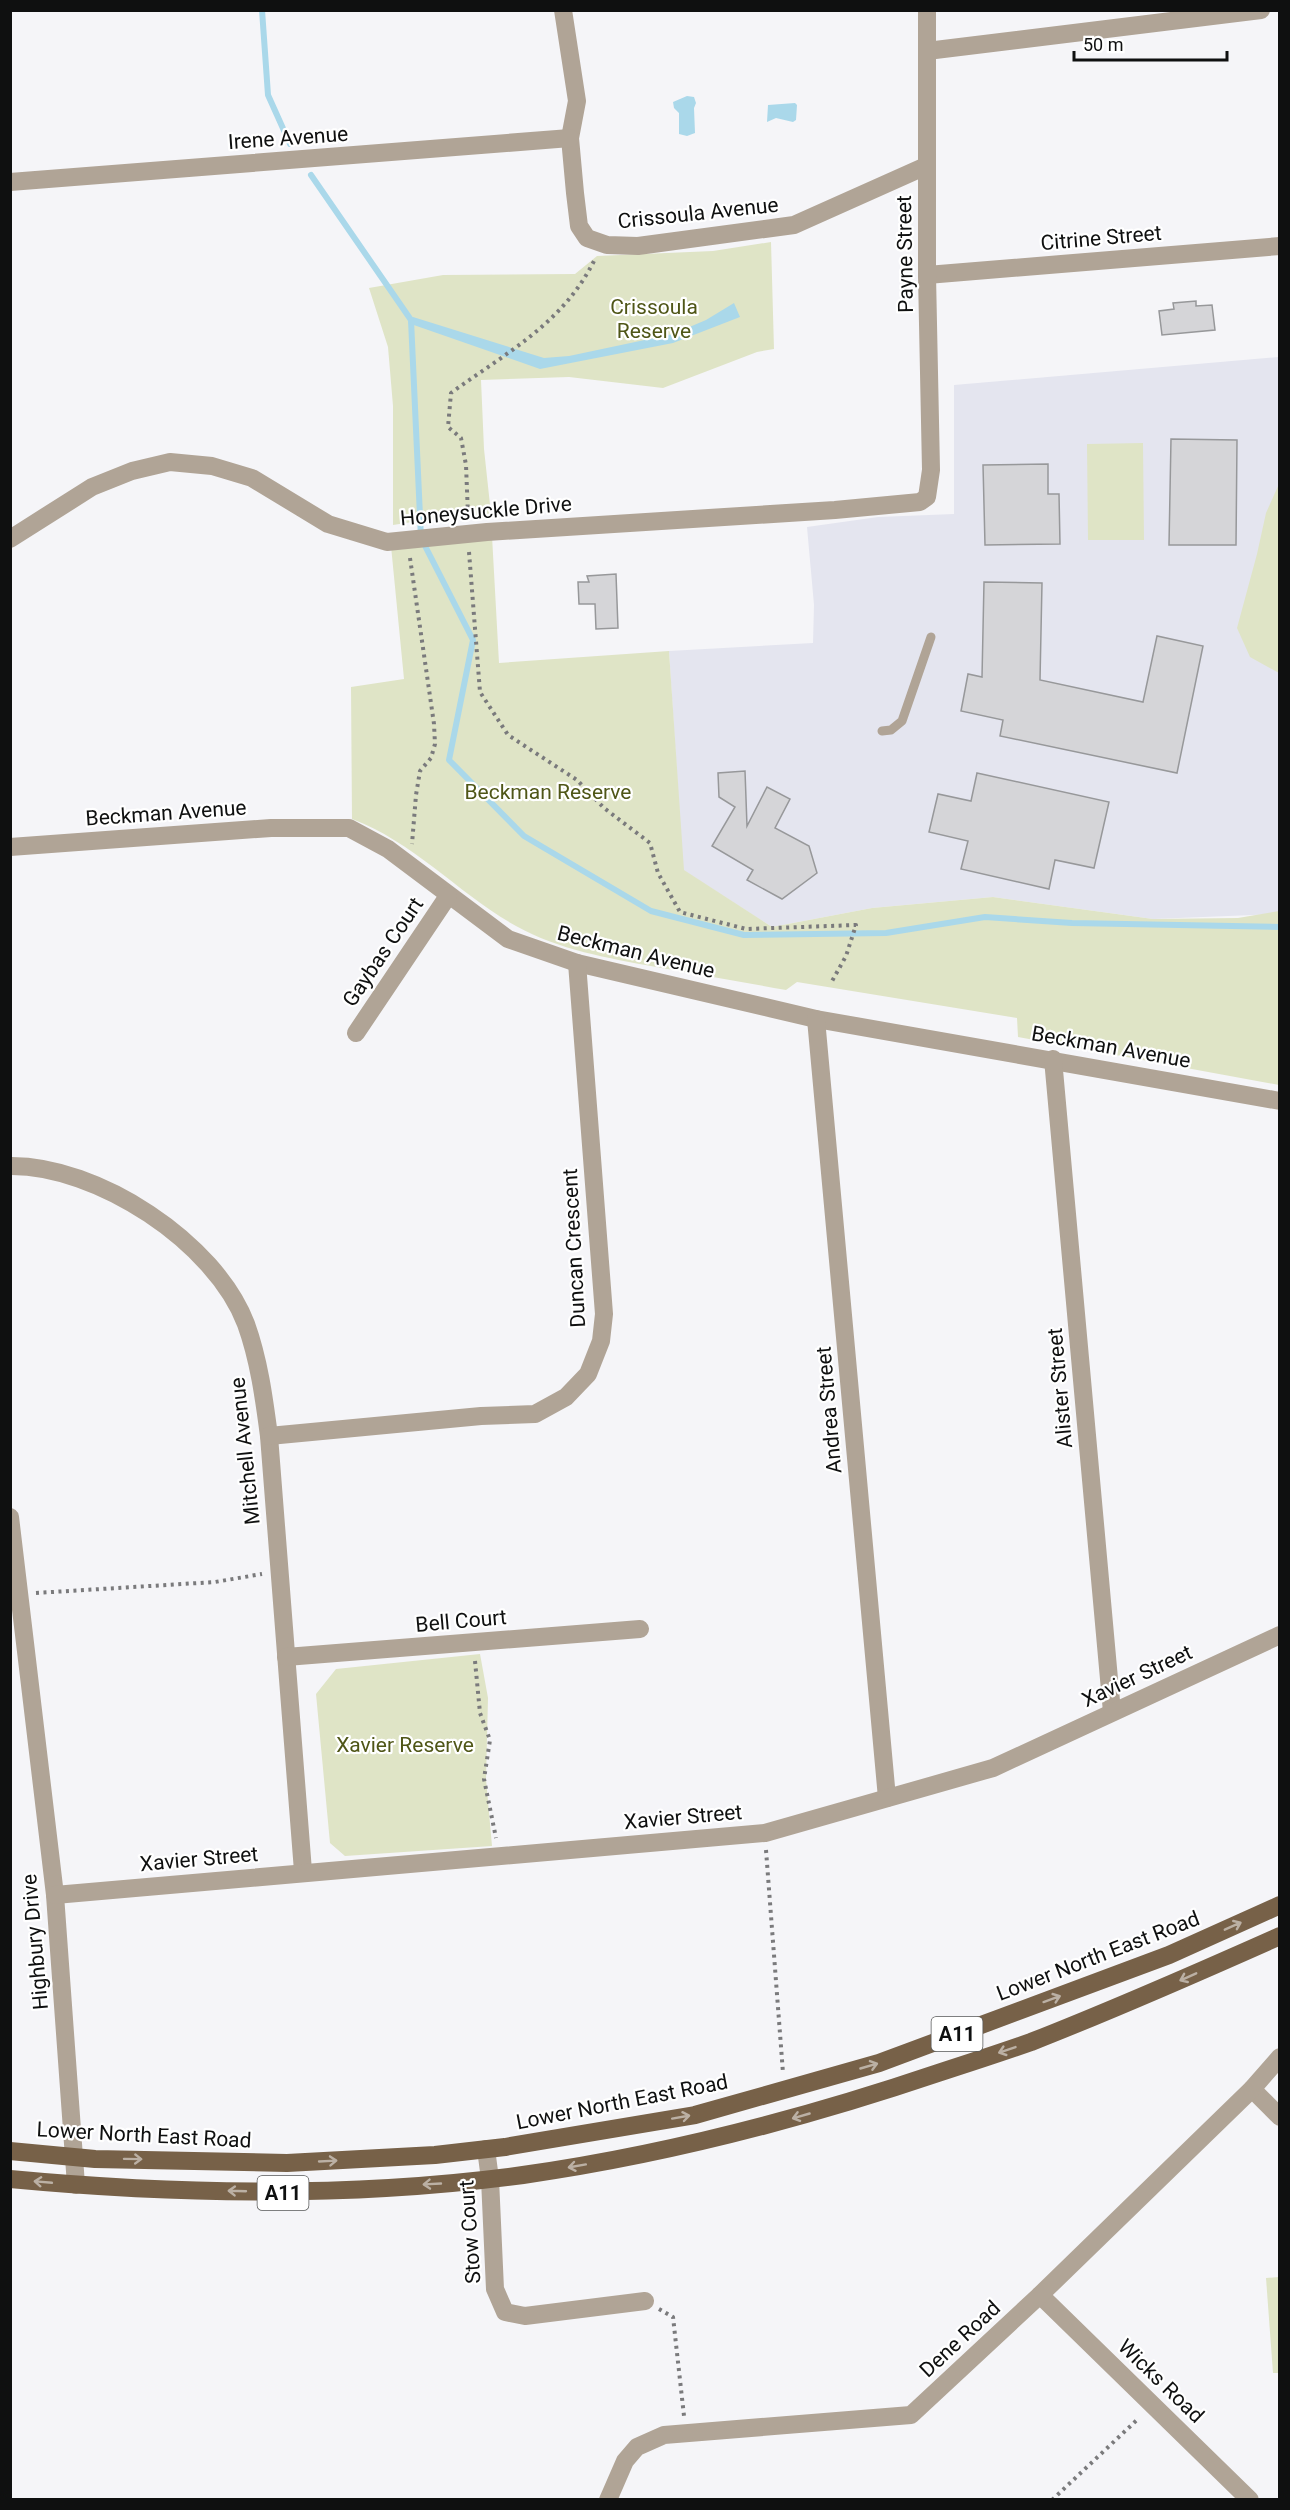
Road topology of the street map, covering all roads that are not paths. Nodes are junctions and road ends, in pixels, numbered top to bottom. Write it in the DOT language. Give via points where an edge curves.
graph roads {
  1 [pos="563,10"];
  2 [pos="927,10"];
  3 [pos="1261,10"];
  4 [pos="927,51"];
  5 [pos="570,138"];
  6 [pos="926,166"];
  7 [pos="10,182"];
  8 [pos="1280,246"];
  9 [pos="927,275"];
  10 [pos="927,497"];
  11 [pos="10,539"];
  12 [pos="932,637"];
  13 [pos="882,731"];
  14 [pos="10,847"];
  15 [pos="448,896"];
  16 [pos="577,963"];
  17 [pos="816,1019"];
  18 [pos="356,1033"];
  19 [pos="1053,1059"];
  20 [pos="1280,1101"];
  21 [pos="10,1166"];
  22 [pos="269,1436"];
  23 [pos="10,1517"];
  24 [pos="640,1629"];
  25 [pos="1280,1635"];
  26 [pos="286,1657"];
  27 [pos="1112,1712"];
  28 [pos="887,1798"];
  29 [pos="303,1871"];
  30 [pos="55,1895"];
  31 [pos="1280,1905"];
  32 [pos="1280,1936"];
  33 [pos="1280,2057"];
  34 [pos="1252,2089"];
  35 [pos="1280,2117"];
  36 [pos="486,2150"];
  37 [pos="10,2151"];
  38 [pos="74,2157"];
  39 [pos="10,2179"];
  40 [pos="490,2179"];
  41 [pos="76,2185"];
  42 [pos="1041,2295"];
  43 [pos="645,2301"];
  44 [pos="608,2499"];
  45 [pos="1250,2499"];
  1 -- 5 [label="street, Crissoula Avenue" via="577,101"];
  2 -- 4 [label="street, Payne Street"];
  3 -- 4 [label="street"];
  4 -- 6 [label="street, Payne Street"];
  5 -- 6 [label="street, Crissoula Avenue" via="579,226 587,238 607,245 638,246 794,225"];
  5 -- 7 [label="street, Irene Avenue"];
  6 -- 9 [label="street, Payne Street"];
  8 -- 9 [label="street, Citrine Street"];
  9 -- 10 [label="street, Payne Street" via="932,470"];
  10 -- 11 [label="street, Honeysuckle Drive" via="910,505 387,542 328,524 252,478 212,466 170,462 132,471 92,487"];
  12 -- 13 [label="lane" via="902,721 891,730"];
  14 -- 15 [label="street, Beckman Avenue" via="271,828 349,828 388,849"];
  15 -- 16 [label="street, Beckman Avenue" via="508,939"];
  15 -- 18 [label="street, Gaybas Court"];
  16 -- 17 [label="street, Beckman Avenue"];
  16 -- 22 [label="street, Duncan Crescent" via="604,1314 601,1341 588,1374 566,1397 535,1413"];
  17 -- 19 [label="street, Beckman Avenue"];
  17 -- 28 [label="street, Andrea Street"];
  19 -- 20 [label="street, Beckman Avenue"];
  19 -- 27 [label="street, Alister Street"];
  21 -- 22 [label="street, Mitchell Avenue" via="28,1166 74,1178 122,1196 195,1249 225,1285 246,1323 261,1377"];
  22 -- 26 [label="street, Mitchell Avenue"];
  23 -- 30 [label="street, Highbury Drive"];
  24 -- 26 [label="street, Bell Court"];
  25 -- 27 [label="street, Xavier Street"];
  26 -- 29 [label="street, Mitchell Avenue"];
  27 -- 28 [label="street, Xavier Street" via="993,1768"];
  28 -- 29 [label="street, Xavier Street" via="765,1833"];
  29 -- 30 [label="street, Xavier Street"];
  30 -- 38 [label="street, Highbury Drive"];
  36 -- 31 [label="main road, Lower North East Road / A11, one-way" via="696,2115 879,2063 1169,1955"];
  32 -- 40 [label="main road, A11, one-way" via="1028,2043 887,2090 744,2133 634,2156"];
  33 -- 34 [label="street, Dene Road"];
  34 -- 35 [label="street"];
  34 -- 42 [label="street, Dene Road"];
  38 -- 36 [label="main road, Lower North East Road / A11, one-way" via="287,2163"];
  36 -- 40 [label="street, Stow Court"];
  37 -- 38 [label="main road, Lower North East Road / A11"];
  38 -- 41 [label="street, Highbury Drive"];
  41 -- 39 [label="main road, A11, one-way"];
  40 -- 41 [label="main road, A11, one-way" via="286,2193"];
  40 -- 43 [label="street, Stow Court" via="495,2289 505,2312 525,2316"];
  42 -- 44 [label="street, Dene Road" via="911,2415 664,2435 637,2447 625,2461"];
  42 -- 45 [label="street, Wicks Road"];
}
